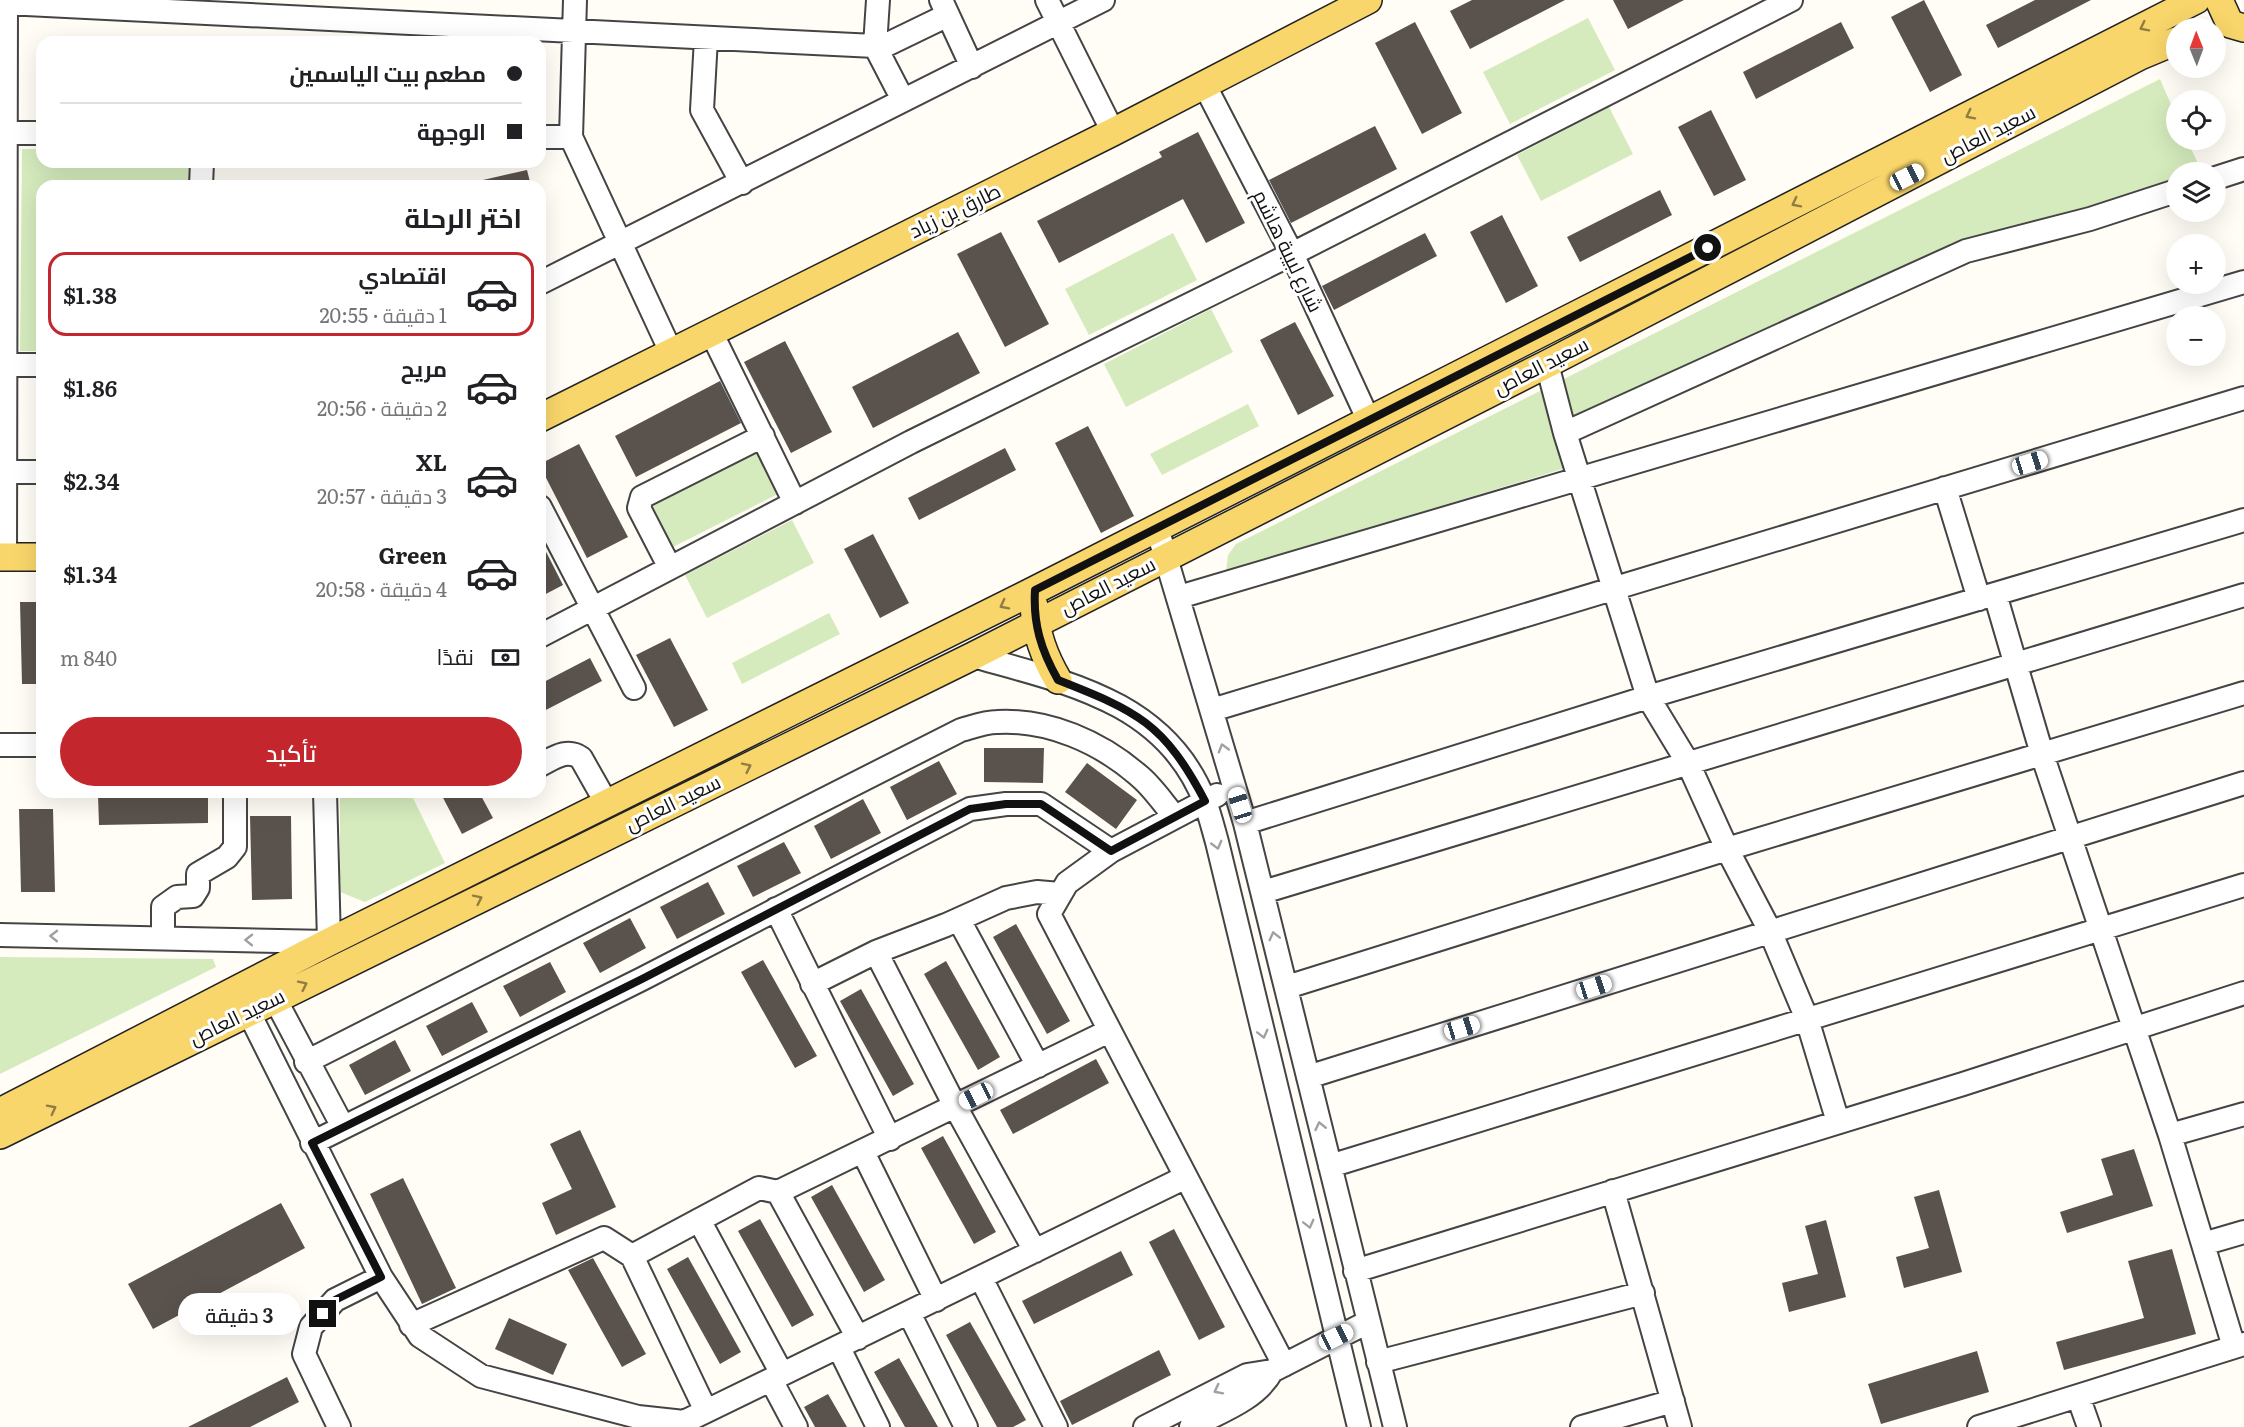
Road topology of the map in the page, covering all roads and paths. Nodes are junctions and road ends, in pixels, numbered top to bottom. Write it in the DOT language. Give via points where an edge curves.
graph roads {
  1 [pos="575,0"];
  2 [pos="878,0"];
  3 [pos="1047,0"];
  4 [pos="1103,0"];
  5 [pos="1368,0"];
  6 [pos="1791,0"];
  7 [pos="2196,0"];
  8 [pos="6,2"];
  9 [pos="79,4"];
  10 [pos="944,8"];
  11 [pos="308,10"];
  12 [pos="1059,23"];
  13 [pos="3,28"];
  14 [pos="574,32"];
  15 [pos="706,38"];
  16 [pos="2166,45"];
  17 [pos="875,46"];
  18 [pos="972,67"];
  19 [pos="1204,84"];
  20 [pos="903,100"];
  21 [pos="1113,132"];
  22 [pos="4,133"];
  23 [pos="36,133"];
  24 [pos="546,137"];
  25 [pos="571,137"];
  26 [pos="2244,169"];
  27 [pos="2226,175"];
  28 [pos="742,183"];
  29 [pos="2166,194"];
  30 [pos="620,242"];
  31 [pos="1292,254"];
  32 [pos="546,280"];
  33 [pos="2244,282"];
  34 [pos="3,304"];
  35 [pos="711,332"];
  36 [pos="671,352"];
  37 [pos="1547,363"];
  38 [pos="36,365"];
  39 [pos="6,366"];
  40 [pos="2244,399"];
  41 [pos="3,410"];
  42 [pos="546,415"];
  43 [pos="1369,421"];
  44 [pos="1565,433"];
  45 [pos="763,436"];
  46 [pos="6,472"];
  47 [pos="36,472"];
  48 [pos="1581,478"];
  49 [pos="1945,488"];
  50 [pos="795,503"];
  51 [pos="546,518"];
  52 [pos="2244,520"];
  53 [pos="1157,528"];
  54 [pos="36,556"];
  55 [pos="1166,556"];
  56 [pos="3,557"];
  57 [pos="670,568"];
  58 [pos="1615,587"];
  59 [pos="1035,590"];
  60 [pos="2244,595"];
  61 [pos="1987,596"];
  62 [pos="1179,597"];
  63 [pos="594,608"];
  64 [pos="1035,624"];
  65 [pos="546,633"];
  66 [pos="973,656"];
  67 [pos="2016,663"];
  68 [pos="1058,680"];
  69 [pos="634,688"];
  70 [pos="2244,693"];
  71 [pos="1648,697"];
  72 [pos="1212,710"];
  73 [pos="0,745"];
  74 [pos="36,745"];
  75 [pos="2042,754"];
  76 [pos="546,762"];
  77 [pos="1688,763"];
  78 [pos="2244,783"];
  79 [pos="1235,787"];
  80 [pos="235,798"];
  81 [pos="325,798"];
  82 [pos="1205,801"];
  83 [pos="607,804"];
  84 [pos="1175,816"];
  85 [pos="1245,823"];
  86 [pos="2069,838"];
  87 [pos="1727,849"];
  88 [pos="1111,851"];
  89 [pos="2244,885"];
  90 [pos="1263,891"];
  91 [pos="1060,894"];
  92 [pos="776,909"];
  93 [pos="959,920"];
  94 [pos="2099,929"];
  95 [pos="1770,931"];
  96 [pos="0,935"];
  97 [pos="163,938"];
  98 [pos="329,942"];
  99 [pos="876,952"];
  100 [pos="812,984"];
  101 [pos="1287,987"];
  102 [pos="2244,993"];
  103 [pos="275,999"];
  104 [pos="248,1011"];
  105 [pos="1808,1019"];
  106 [pos="2134,1029"];
  107 [pos="1109,1031"];
  108 [pos="306,1062"];
  109 [pos="1038,1066"];
  110 [pos="1308,1077"];
  111 [pos="955,1107"];
  112 [pos="0,1112"];
  113 [pos="2244,1114"];
  114 [pos="1838,1122"];
  115 [pos="343,1128"];
  116 [pos="0,1135"];
  117 [pos="2170,1135"];
  118 [pos="890,1139"];
  119 [pos="312,1143"];
  120 [pos="863,1152"];
  121 [pos="1330,1166"];
  122 [pos="1186,1177"];
  123 [pos="1613,1191"];
  124 [pos="778,1192"];
  125 [pos="699,1220"];
  126 [pos="2244,1232"];
  127 [pos="2203,1244"];
  128 [pos="1035,1251"];
  129 [pos="632,1256"];
  130 [pos="1354,1270"];
  131 [pos="381,1277"];
  132 [pos="981,1278"];
  133 [pos="1643,1293"];
  134 [pos="936,1300"];
  135 [pos="909,1313"];
  136 [pos="1368,1322"];
  137 [pos="411,1325"];
  138 [pos="1336,1337"];
  139 [pos="848,1343"];
  140 [pos="2239,1346"];
  141 [pos="1378,1362"];
  142 [pos="1278,1368"];
  143 [pos="777,1377"];
  144 [pos="2078,1396"];
  145 [pos="1673,1401"];
  146 [pos="706,1411"];
  147 [pos="623,1420"];
  148 [pos="339,1427"];
  149 [pos="796,1427"];
  150 [pos="878,1427"];
  151 [pos="966,1427"];
  152 [pos="1056,1427"];
  153 [pos="1145,1427"];
  154 [pos="1191,1427"];
  155 [pos="1359,1427"];
  156 [pos="1395,1427"];
  157 [pos="1582,1427"];
  158 [pos="1680,1427"];
  159 [pos="1979,1427"];
  160 [pos="2089,1427"];
  1 -- 14 [label="street"];
  2 -- 17 [label="street"];
  3 -- 12 [label="street"];
  4 -- 12 [label="street"];
  5 -- 19 [label="main road, طارق بن زياد"];
  6 -- 31 [label="street"];
  7 -- 43 [label="main road, one-way"];
  8 -- 9 [label="street"];
  8 -- 13 [label="street"];
  9 -- 11 [label="street"];
  10 -- 17 [label="street" via="884,46"];
  10 -- 18 [label="street"];
  11 -- 14 [label="street"];
  12 -- 18 [label="street"];
  12 -- 21 [label="street"];
  13 -- 22 [label="street"];
  14 -- 15 [label="street"];
  14 -- 25 [label="street"];
  15 -- 17 [label="street"];
  15 -- 28 [label="street" via="702,110"];
  16 -- 37 [label="main road, سعيد العاص"];
  17 -- 20 [label="street"];
  18 -- 20 [label="street"];
  19 -- 21 [label="main road, طارق بن زياد"];
  19 -- 31 [label="street, شارع لبيبة هاشم"];
  20 -- 28 [label="street"];
  21 -- 35 [label="main road, طارق بن زياد"];
  22 -- 23 [label="street"];
  22 -- 34 [label="street"];
  24 -- 25 [label="street"];
  25 -- 30 [label="street"];
  26 -- 27 [label="street"];
  28 -- 30 [label="street"];
  29 -- 44 [label="street" via="2090,219 1966,251"];
  30 -- 32 [label="street"];
  30 -- 36 [label="street"];
  31 -- 43 [label="street, شارع لبيبة هاشم"];
  31 -- 50 [label="street"];
  33 -- 48 [label="street"];
  34 -- 39 [label="street"];
  35 -- 36 [label="main road, طارق بن زياد"];
  35 -- 45 [label="street"];
  36 -- 42 [label="main road, طارق بن زياد"];
  37 -- 44 [label="street"];
  37 -- 55 [label="main road, سعيد العاص"];
  38 -- 39 [label="street"];
  39 -- 41 [label="street"];
  40 -- 49 [label="street"];
  41 -- 46 [label="street"];
  43 -- 53 [label="main road"];
  44 -- 48 [label="street"];
  45 -- 50 [label="street"];
  45 -- 57 [label="street" via="642,496 639,508"];
  46 -- 47 [label="street"];
  46 -- 56 [label="street"];
  48 -- 58 [label="street"];
  48 -- 62 [label="street"];
  49 -- 58 [label="street"];
  49 -- 61 [label="street"];
  50 -- 57 [label="street"];
  51 -- 63 [label="street"];
  52 -- 61 [label="street"];
  53 -- 55 [label="street"];
  53 -- 59 [label="main road"];
  54 -- 56 [label="main road"];
  55 -- 62 [label="street"];
  55 -- 64 [label="main road, سعيد العاص"];
  57 -- 63 [label="street"];
  58 -- 71 [label="street"];
  58 -- 72 [label="street"];
  59 -- 64 [label="main road"];
  59 -- 83 [label="main road, one-way"];
  60 -- 67 [label="street"];
  61 -- 67 [label="street"];
  61 -- 71 [label="street"];
  62 -- 72 [label="street"];
  63 -- 65 [label="street"];
  63 -- 69 [label="street"];
  64 -- 66 [label="main road, سعيد العاص"];
  64 -- 68 [label="main road" via="1046,660"];
  66 -- 68 [label="street"];
  103 -- 66 [label="main road, سعيد العاص, one-way"];
  67 -- 75 [label="street"];
  67 -- 77 [label="street"];
  68 -- 82 [label="street" via="1141,717 1187,767"];
  70 -- 75 [label="street"];
  71 -- 77 [label="street"];
  71 -- 85 [label="street"];
  79 -- 72 [label="street, one-way"];
  73 -- 74 [label="street"];
  75 -- 86 [label="street"];
  75 -- 87 [label="street"];
  76 -- 83 [label="street" via="574,753 581,758"];
  77 -- 87 [label="street"];
  77 -- 90 [label="street"];
  78 -- 86 [label="street"];
  79 -- 82 [label="street"];
  79 -- 85 [label="street"];
  80 -- 97 [label="street" via="235,847 227,857 198,874 198,888 193,896 177,897 163,907"];
  81 -- 98 [label="street"];
  82 -- 84 [label="street"];
  82 -- 138 [label="street, one-way"];
  83 -- 98 [label="main road"];
  84 -- 88 [label="street"];
  84 -- 108 [label="street" via="1139,775 1075,735 1034,724 996,722 961,730"];
  85 -- 90 [label="street"];
  86 -- 94 [label="street"];
  86 -- 95 [label="street"];
  87 -- 95 [label="street"];
  87 -- 101 [label="street"];
  88 -- 91 [label="street" via="1067,883"];
  88 -- 92 [label="street" via="1041,804 970,809"];
  89 -- 94 [label="street"];
  101 -- 90 [label="street, one-way"];
  91 -- 93 [label="street" via="1037,891 1006,897"];
  91 -- 107 [label="street" via="1049,914"];
  92 -- 100 [label="street"];
  92 -- 115 [label="street"];
  93 -- 99 [label="street"];
  93 -- 109 [label="street"];
  94 -- 105 [label="street"];
  94 -- 106 [label="street"];
  95 -- 105 [label="street"];
  95 -- 110 [label="street"];
  97 -- 96 [label="street, one-way"];
  98 -- 97 [label="street, one-way"];
  98 -- 112 [label="main road"];
  99 -- 100 [label="street"];
  99 -- 111 [label="street"];
  100 -- 118 [label="street"];
  101 -- 110 [label="street"];
  102 -- 106 [label="street"];
  103 -- 104 [label="main road, سعيد العاص"];
  103 -- 108 [label="street"];
  116 -- 104 [label="main road, سعيد العاص, one-way"];
  104 -- 119 [label="street"];
  105 -- 114 [label="street"];
  105 -- 121 [label="street"];
  106 -- 114 [label="street"];
  106 -- 117 [label="street"];
  107 -- 109 [label="street"];
  107 -- 122 [label="street"];
  108 -- 115 [label="street"];
  109 -- 111 [label="street"];
  121 -- 110 [label="street, one-way"];
  111 -- 118 [label="street"];
  111 -- 128 [label="street"];
  113 -- 117 [label="street"];
  114 -- 123 [label="street"];
  115 -- 119 [label="street"];
  117 -- 127 [label="street"];
  118 -- 120 [label="street"];
  119 -- 131 [label="street"];
  120 -- 124 [label="street"];
  120 -- 134 [label="street"];
  121 -- 130 [label="street"];
  122 -- 128 [label="street"];
  122 -- 142 [label="street"];
  123 -- 130 [label="street"];
  123 -- 133 [label="street"];
  124 -- 125 [label="street" via="759,1188"];
  124 -- 139 [label="street"];
  125 -- 129 [label="street"];
  125 -- 143 [label="street"];
  126 -- 127 [label="street"];
  127 -- 140 [label="street"];
  128 -- 132 [label="street"];
  129 -- 137 [label="street" via="604,1238"];
  129 -- 146 [label="street"];
  130 -- 136 [label="street"];
  131 -- 137 [label="street"];
  131 -- 148 [label="street" via="335,1300 310,1327 304,1354"];
  132 -- 134 [label="street"];
  132 -- 152 [label="street"];
  133 -- 141 [label="street"];
  133 -- 145 [label="street"];
  134 -- 135 [label="street"];
  135 -- 139 [label="street"];
  135 -- 151 [label="street"];
  136 -- 138 [label="street"];
  136 -- 141 [label="street"];
  137 -- 147 [label="street" via="420,1336 481,1376"];
  138 -- 142 [label="street"];
  138 -- 155 [label="street"];
  139 -- 143 [label="street"];
  139 -- 150 [label="street"];
  140 -- 144 [label="street"];
  141 -- 156 [label="street"];
  142 -- 153 [label="street, one-way" via="1247,1375"];
  142 -- 154 [label="street" via="1255,1393"];
  143 -- 146 [label="street"];
  143 -- 149 [label="street"];
  144 -- 159 [label="street"];
  144 -- 160 [label="street"];
  145 -- 157 [label="street"];
  145 -- 158 [label="street"];
  146 -- 147 [label="street" via="684,1422 638,1417"];
}
